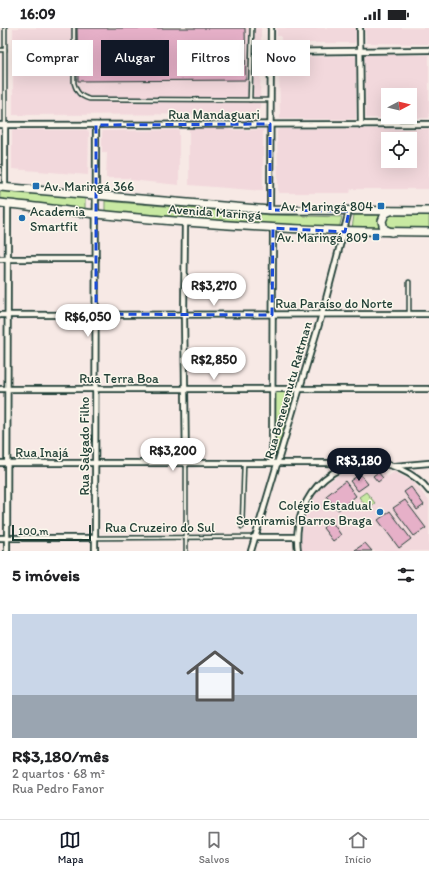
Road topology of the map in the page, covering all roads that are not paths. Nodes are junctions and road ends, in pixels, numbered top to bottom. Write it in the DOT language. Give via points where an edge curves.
graph roads {
  1 [pos="5,28"];
  2 [pos="74,28"];
  3 [pos="252,28"];
  4 [pos="271,28"];
  5 [pos="360,28"];
  6 [pos="271,40"];
  7 [pos="0,50"];
  8 [pos="5,50"];
  9 [pos="361,50"];
  10 [pos="429,50"];
  11 [pos="310,51"];
  12 [pos="270,76"];
  13 [pos="250,100"];
  14 [pos="270,100"];
  15 [pos="270,124"];
  16 [pos="429,124"];
  17 [pos="3,125"];
  18 [pos="96,125"];
  19 [pos="361,125"];
  20 [pos="2,188"];
  21 [pos="96,196"];
  22 [pos="0,204"];
  23 [pos="8,204"];
  24 [pos="270,210"];
  25 [pos="349,211"];
  26 [pos="392,211"];
  27 [pos="429,211"];
  28 [pos="96,214"];
  29 [pos="184,222"];
  30 [pos="273,228"];
  31 [pos="345,232"];
  32 [pos="391,232"];
  33 [pos="429,232"];
  34 [pos="0,259"];
  35 [pos="96,259"];
  36 [pos="7,260"];
  37 [pos="409,282"];
  38 [pos="96,314"];
  39 [pos="322,314"];
  40 [pos="409,314"];
  41 [pos="429,314"];
  42 [pos="0,315"];
  43 [pos="7,315"];
  44 [pos="184,315"];
  45 [pos="272,315"];
  46 [pos="0,389"];
  47 [pos="6,389"];
  48 [pos="95,389"];
  49 [pos="184,389"];
  50 [pos="273,389"];
  51 [pos="300,389"];
  52 [pos="429,389"];
  53 [pos="0,463"];
  54 [pos="7,463"];
  55 [pos="95,463"];
  56 [pos="244,463"];
  57 [pos="272,463"];
  58 [pos="278,463"];
  59 [pos="429,463"];
  60 [pos="186,464"];
  61 [pos="347,466"];
  62 [pos="394,466"];
  63 [pos="429,491"];
  64 [pos="242,527"];
  65 [pos="254,537"];
  66 [pos="296,537"];
  67 [pos="0,538"];
  68 [pos="7,538"];
  69 [pos="95,538"];
  70 [pos="186,538"];
  71 [pos="7,551"];
  72 [pos="95,551"];
  73 [pos="186,551"];
  74 [pos="251,551"];
  75 [pos="298,551"];
  1 -- 8 [label="lane"];
  2 -- 13 [label="lane" via="74,83 76,91 81,96 89,99"];
  3 -- 13 [label="lane"];
  4 -- 6 [label="street"];
  5 -- 9 [label="street"];
  7 -- 8 [label="lane"];
  8 -- 17 [label="lane"];
  9 -- 10 [label="street"];
  9 -- 11 [label="street"];
  9 -- 19 [label="street"];
  12 -- 14 [label="street"];
  13 -- 14 [label="lane"];
  14 -- 15 [label="street"];
  15 -- 18 [label="street, Rua Mandaguari"];
  15 -- 19 [label="street, Rua Mandaguari"];
  15 -- 24 [label="street"];
  16 -- 19 [label="street, Rua Mandaguari"];
  17 -- 18 [label="street, Rua Mandaguari"];
  17 -- 20 [label="street"];
  18 -- 21 [label="street, Rua Salgado Filho"];
  20 -- 21 [label="main road, Avenida Maringá"];
  21 -- 24 [label="main road, Avenida Maringá"];
  21 -- 28 [label="street, Rua Salgado Filho"];
  22 -- 23 [label="main road, Avenida Maringá"];
  23 -- 28 [label="main road, Avenida Maringá"];
  23 -- 36 [label="street"];
  24 -- 25 [label="main road, Avenida Maringá"];
  25 -- 26 [label="main road, Avenida Maringá"];
  25 -- 31 [label="street, Rua Benevenutu Rattman"];
  26 -- 27 [label="main road, Avenida Maringá"];
  26 -- 32 [label="main road" via="385,214 382,221 384,229"];
  28 -- 29 [label="main road, Avenida Maringá"];
  28 -- 35 [label="street, Rua Salgado Filho"];
  29 -- 30 [label="main road, Avenida Maringá"];
  29 -- 44 [label="street"];
  30 -- 31 [label="main road, Avenida Maringá"];
  30 -- 45 [label="street"];
  31 -- 32 [label="main road, Avenida Maringá"];
  31 -- 39 [label="street, Rua Benevenutu Rattman"];
  32 -- 33 [label="main road, Avenida Maringá"];
  34 -- 36 [label="street"];
  35 -- 36 [label="street"];
  35 -- 38 [label="street, Rua Salgado Filho"];
  36 -- 43 [label="street"];
  37 -- 40 [label="lane"];
  38 -- 43 [label="street, Rua Paraíso do Norte"];
  38 -- 44 [label="street, Rua Paraíso do Norte"];
  38 -- 48 [label="street, Rua Salgado Filho"];
  39 -- 40 [label="street, Rua Paraíso do Norte"];
  39 -- 45 [label="street, Rua Paraíso do Norte"];
  39 -- 51 [label="street, Rua Benevenutu Rattman"];
  40 -- 41 [label="street, Rua Paraíso do Norte"];
  42 -- 43 [label="street, Rua Paraíso do Norte"];
  43 -- 47 [label="street"];
  44 -- 45 [label="street, Rua Paraíso do Norte"];
  44 -- 49 [label="street"];
  45 -- 50 [label="street"];
  46 -- 47 [label="street, Rua Terra Boa"];
  47 -- 48 [label="street, Rua Terra Boa"];
  47 -- 54 [label="street"];
  48 -- 49 [label="street, Rua Terra Boa"];
  48 -- 55 [label="street, Rua Salgado Filho"];
  49 -- 50 [label="street, Rua Terra Boa"];
  49 -- 60 [label="street"];
  50 -- 51 [label="street, Rua Terra Boa"];
  50 -- 57 [label="street"];
  51 -- 52 [label="street, Rua Terra Boa"];
  51 -- 58 [label="street, Rua Benevenutu Rattman"];
  53 -- 54 [label="street, Rua Inajá"];
  54 -- 55 [label="street, Rua Inajá"];
  54 -- 68 [label="street"];
  55 -- 60 [label="street, Rua Inajá"];
  55 -- 69 [label="street, Rua Salgado Filho"];
  56 -- 57 [label="street, Rua Inajá"];
  56 -- 60 [label="street, Rua Inajá"];
  56 -- 64 [label="lane"];
  57 -- 58 [label="street, Rua Inajá"];
  58 -- 61 [label="street, Rua Inajá" via="332,463"];
  58 -- 65 [label="street, Rua Benevenutu Rattman"];
  59 -- 62 [label="street"];
  60 -- 70 [label="lane"];
  61 -- 62 [label="street" via="366,463"];
  61 -- 66 [label="street" via="327,477 310,493 302,507"];
  62 -- 63 [label="street" via="417,479"];
  65 -- 66 [label="street, Rua Cruzeiro do Sul"];
  65 -- 70 [label="lane, Rua Cruzeiro do Sul"];
  65 -- 74 [label="street, Rua Benevenutu Rattman"];
  66 -- 75 [label="street"];
  67 -- 68 [label="street, Rua Cruzeiro do Sul"];
  68 -- 69 [label="street, Rua Cruzeiro do Sul"];
  68 -- 71 [label="street"];
  69 -- 70 [label="lane, Rua Cruzeiro do Sul"];
  69 -- 72 [label="street, Rua Salgado Filho"];
  70 -- 73 [label="lane"];
}
